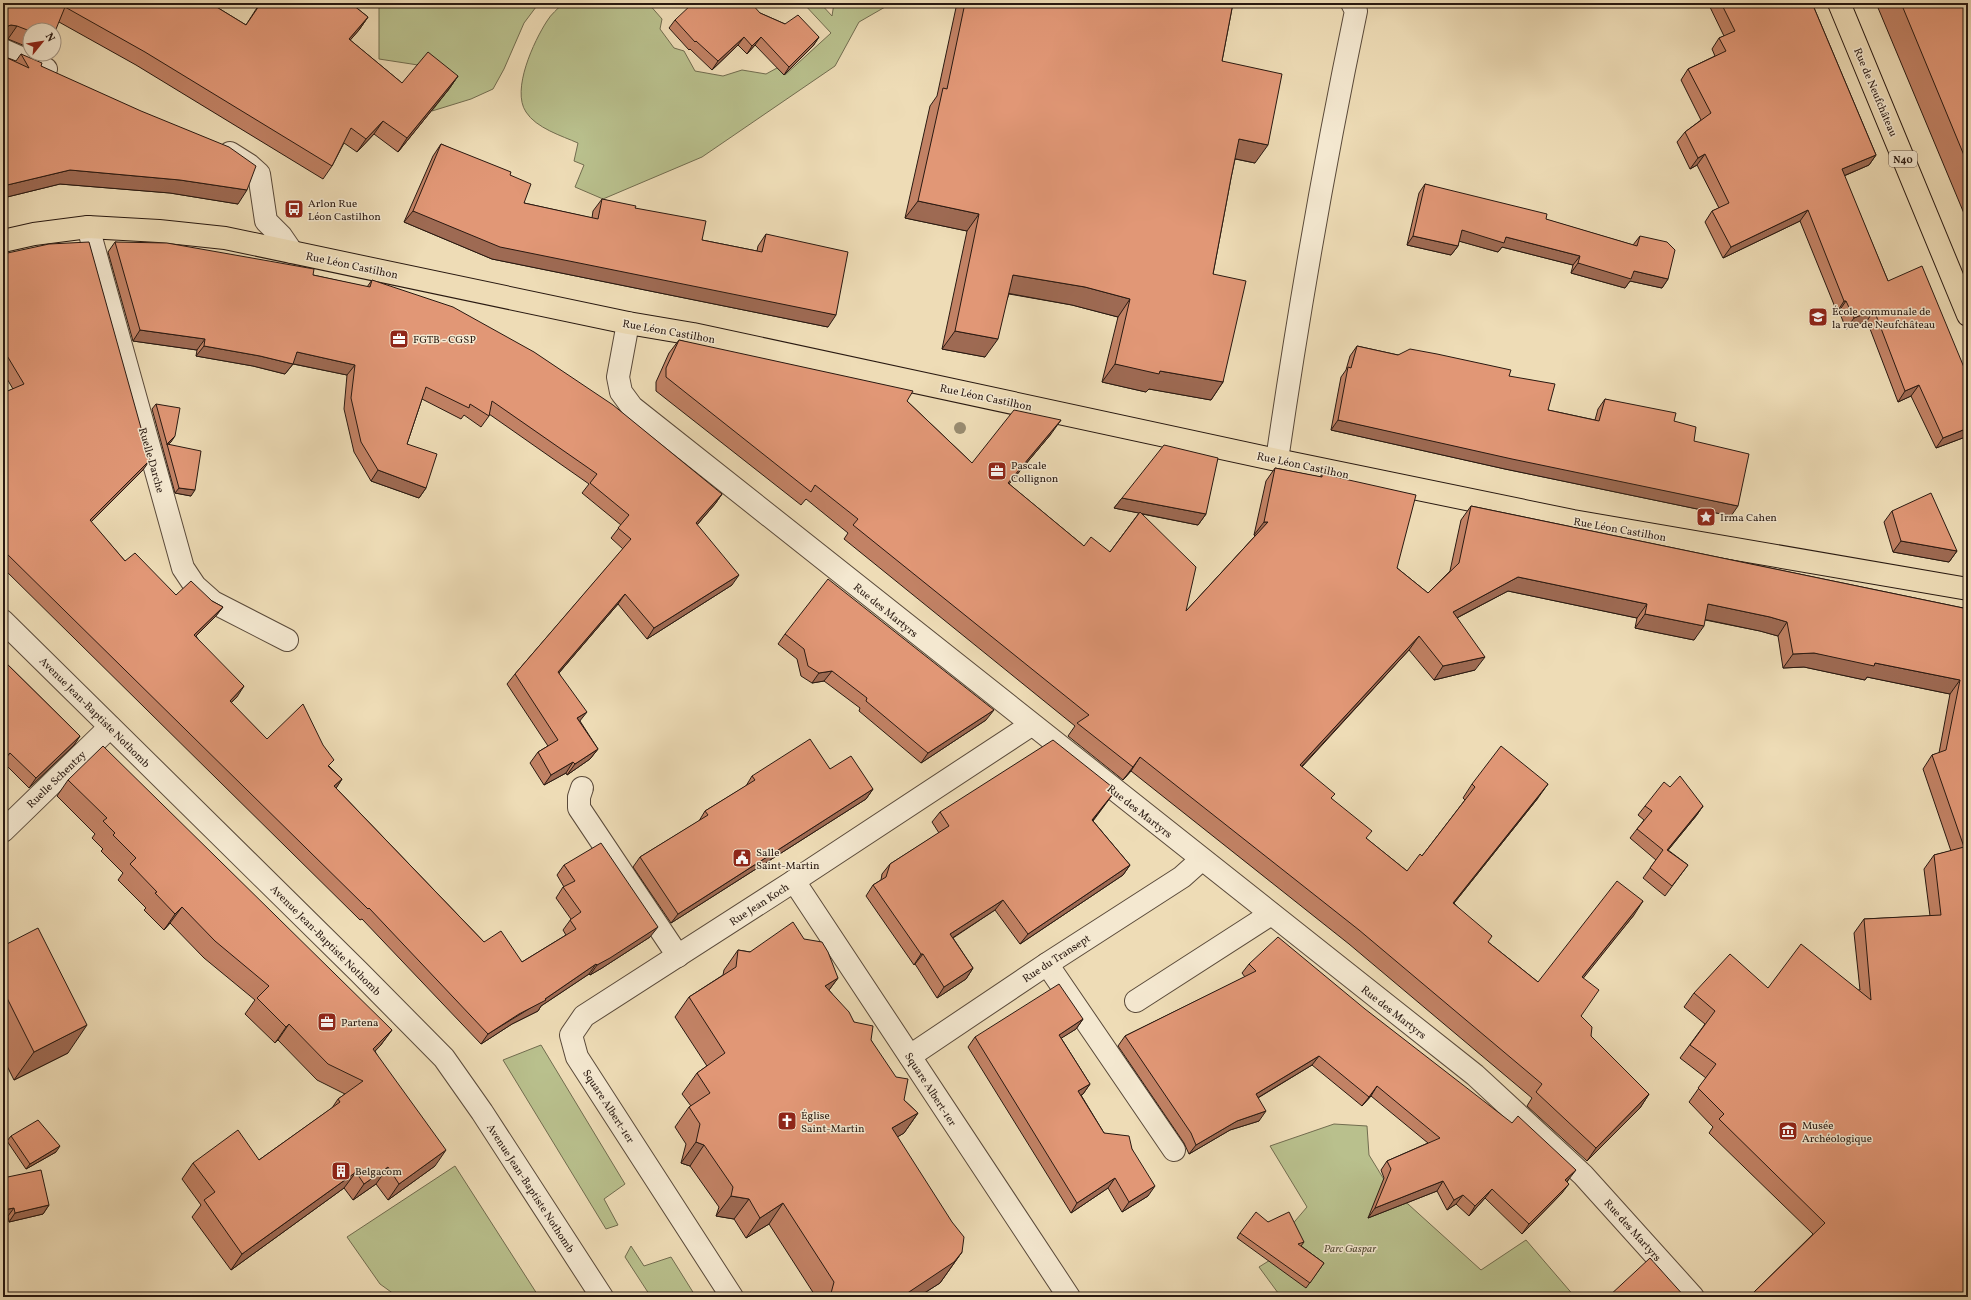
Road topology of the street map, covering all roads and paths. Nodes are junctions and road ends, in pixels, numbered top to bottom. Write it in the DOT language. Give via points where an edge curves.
graph roads {
  1 [pos="1352,3"];
  2 [pos="1839,3"];
  3 [pos="3,50"];
  4 [pos="67,79"];
  5 [pos="211,144"];
  6 [pos="88,227"];
  7 [pos="3,241"];
  8 [pos="292,252"];
  9 [pos="1968,315"];
  10 [pos="628,323"];
  11 [pos="1277,460"];
  12 [pos="1968,589"];
  13 [pos="3,621"];
  14 [pos="287,640"];
  15 [pos="1031,725"];
  16 [pos="110,727"];
  17 [pos="582,788"];
  18 [pos="3,830"];
  19 [pos="1201,860"];
  20 [pos="794,881"];
  21 [pos="1271,914"];
  22 [pos="678,956"];
  23 [pos="1048,964"];
  24 [pos="1136,1001"];
  25 [pos="576,1056"];
  26 [pos="910,1056"];
  27 [pos="1174,1150"];
  28 [pos="602,1297"];
  29 [pos="732,1297"];
  30 [pos="1069,1297"];
  31 [pos="1693,1297"];
  1 -- 11 [label="street" via="1356,10 1294,344"];
  2 -- 9 [label="main road, Rue de Neufchâteau / N40"];
  3 -- 4 [label="street"];
  5 -- 8 [label="street" via="249,165 259,174 266,221"];
  6 -- 7 [label="main road, Rue Léon Castilhon"];
  6 -- 8 [label="main road, Rue Léon Castilhon" via="218,237"];
  6 -- 14 [label="street, Ruelle Darche" via="183,568 195,586 213,602"];
  8 -- 10 [label="main road, Rue Léon Castilhon"];
  10 -- 11 [label="main road, Rue Léon Castilhon" via="693,334"];
  10 -- 15 [label="street, Rue des Martyrs" via="618,377 621,392 632,407"];
  11 -- 12 [label="main road, Rue Léon Castilhon" via="1573,521"];
  13 -- 16 [label="street, Avenue Jean-Baptiste Nothomb"];
  15 -- 19 [label="street, Rue des Martyrs"];
  15 -- 20 [label="street, Rue Jean Koch"];
  16 -- 18 [label="street, Ruelle Schentzy"];
  16 -- 28 [label="street, Avenue Jean-Baptiste Nothomb" via="444,1058"];
  17 -- 22 [label="street" via="579,808"];
  19 -- 21 [label="street, Rue des Martyrs"];
  19 -- 23 [label="street, Rue du Transept" via="1182,877"];
  20 -- 22 [label="street, Rue Jean Koch"];
  20 -- 26 [label="street, Square Albert-1er"];
  21 -- 24 [label="street"];
  21 -- 31 [label="street, Rue des Martyrs" via="1475,1075 1583,1175"];
  22 -- 25 [label="street, Rue Jean Koch" via="584,1016 571,1035"];
  23 -- 26 [label="street, Rue du Transept"];
  23 -- 27 [label="street"];
  25 -- 29 [label="street, Square Albert-1er"];
  26 -- 30 [label="street, Square Albert-1er"];
}
